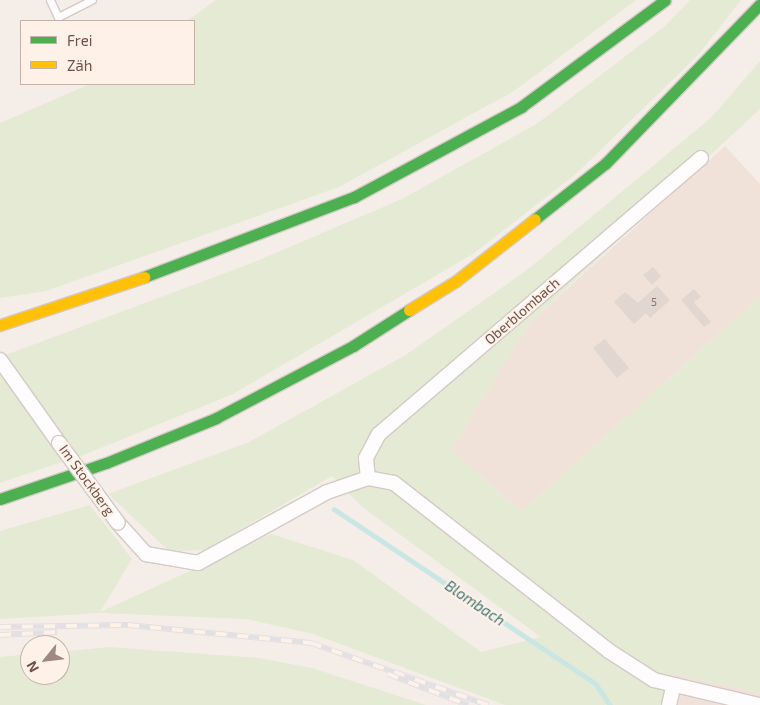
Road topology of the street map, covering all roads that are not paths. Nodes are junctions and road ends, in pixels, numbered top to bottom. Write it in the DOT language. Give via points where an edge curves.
graph roads {
  1 [pos="50,0"];
  2 [pos="92,0"];
  3 [pos="665,0"];
  4 [pos="760,4"];
  5 [pos="701,158"];
  6 [pos="0,325"];
  7 [pos="0,360"];
  8 [pos="368,478"];
  9 [pos="0,499"];
  10 [pos="673,688"];
  11 [pos="669,705"];
  12 [pos="760,705"];
  1 -- 2 [label="lane" via="58,17"];
  3 -- 6 [label="highway" via="521,107 354,197 96,295"];
  4 -- 9 [label="highway" via="606,163 456,281 353,346 216,418 106,464"];
  5 -- 8 [label="street, Oberblombach" via="379,434 366,458"];
  7 -- 8 [label="street, Im Stockberg, bridge" via="118,523 146,554 198,563 326,492"];
  8 -- 10 [label="street" via="394,483 424,503 609,651"];
  10 -- 11 [label="street"];
  10 -- 12 [label="street"];
}
